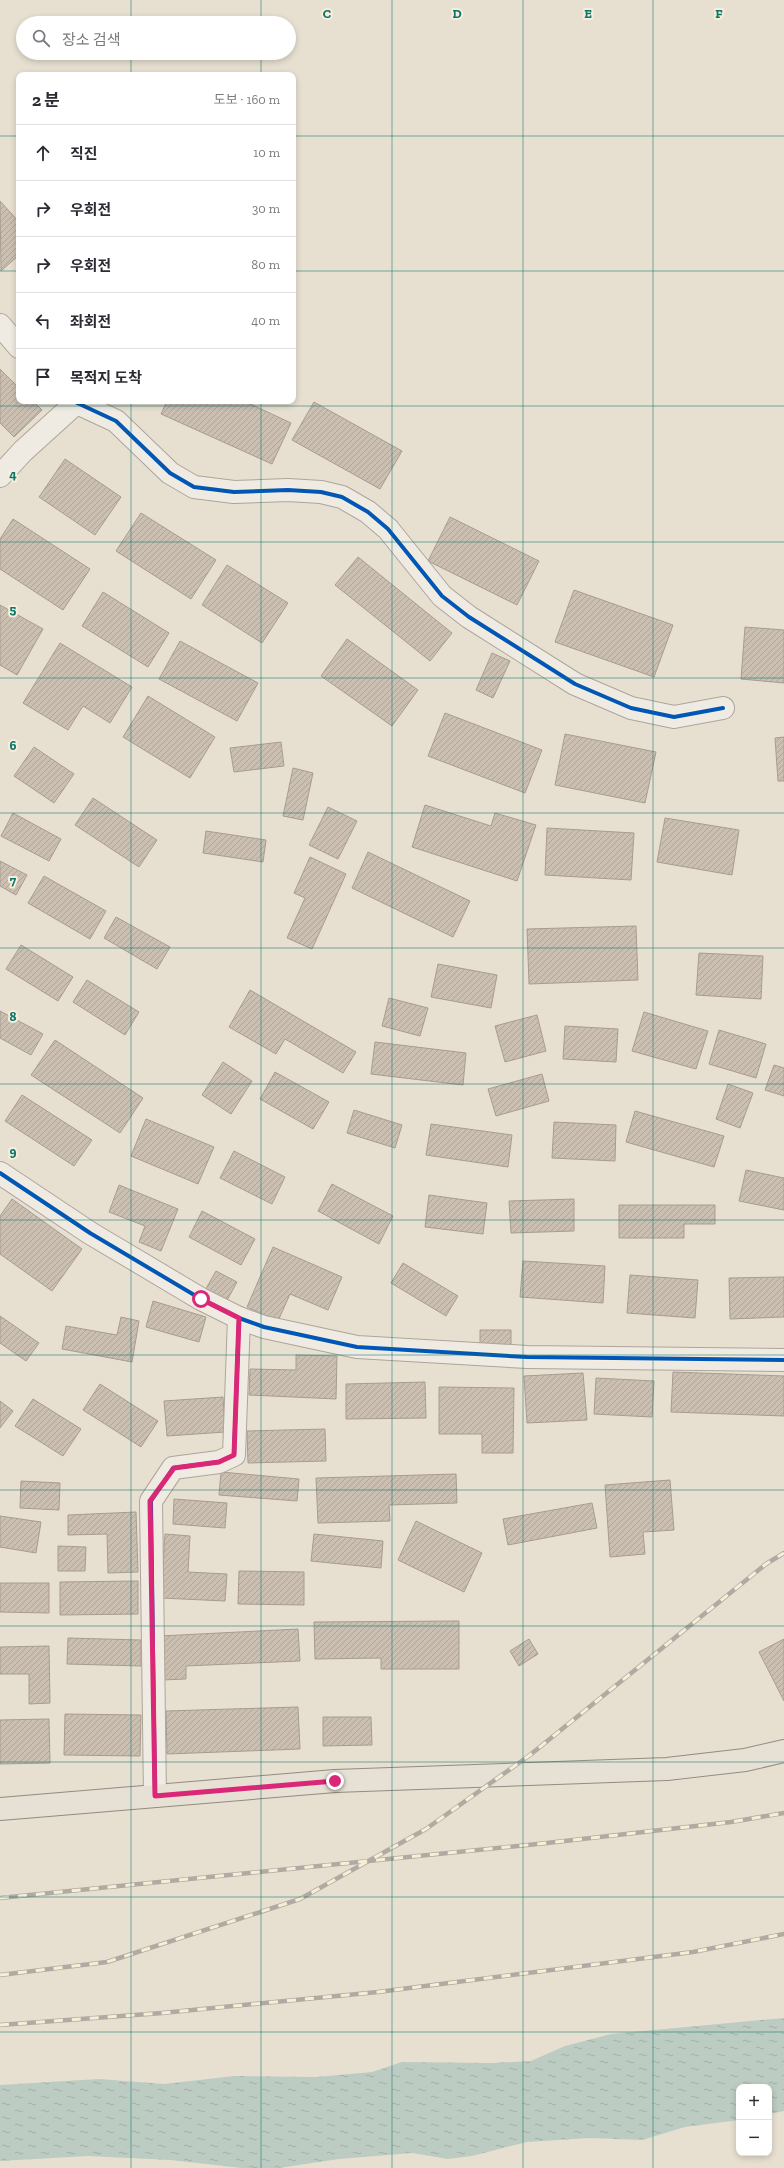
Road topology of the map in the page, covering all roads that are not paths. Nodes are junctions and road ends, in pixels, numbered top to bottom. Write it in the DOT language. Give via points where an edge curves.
graph roads {
  1 [pos="0,325"];
  2 [pos="16,344"];
  3 [pos="72,404"];
  4 [pos="78,404"];
  5 [pos="0,476"];
  6 [pos="723,708"];
  7 [pos="0,1173"];
  8 [pos="239,1318"];
  9 [pos="784,1360"];
  10 [pos="784,1751"];
  11 [pos="155,1796"];
  12 [pos="0,1809"];
  1 -- 2 [label="street"];
  3 -- 5 [label="street"];
  4 -- 6 [label="street" via="116,421 170,474 194,487 234,492 314,492 349,500 388,529 442,596 469,617 575,684 631,708 674,717"];
  7 -- 8 [label="street" via="90,1233 201,1299"];
  8 -- 9 [label="street" via="264,1327 357,1347 527,1357"];
  8 -- 11 [label="street" via="234,1455 219,1462 174,1468 150,1501"];
  10 -- 11 [label="main road" via="745,1760 666,1769 335,1781"];
  11 -- 12 [label="main road"];
}
